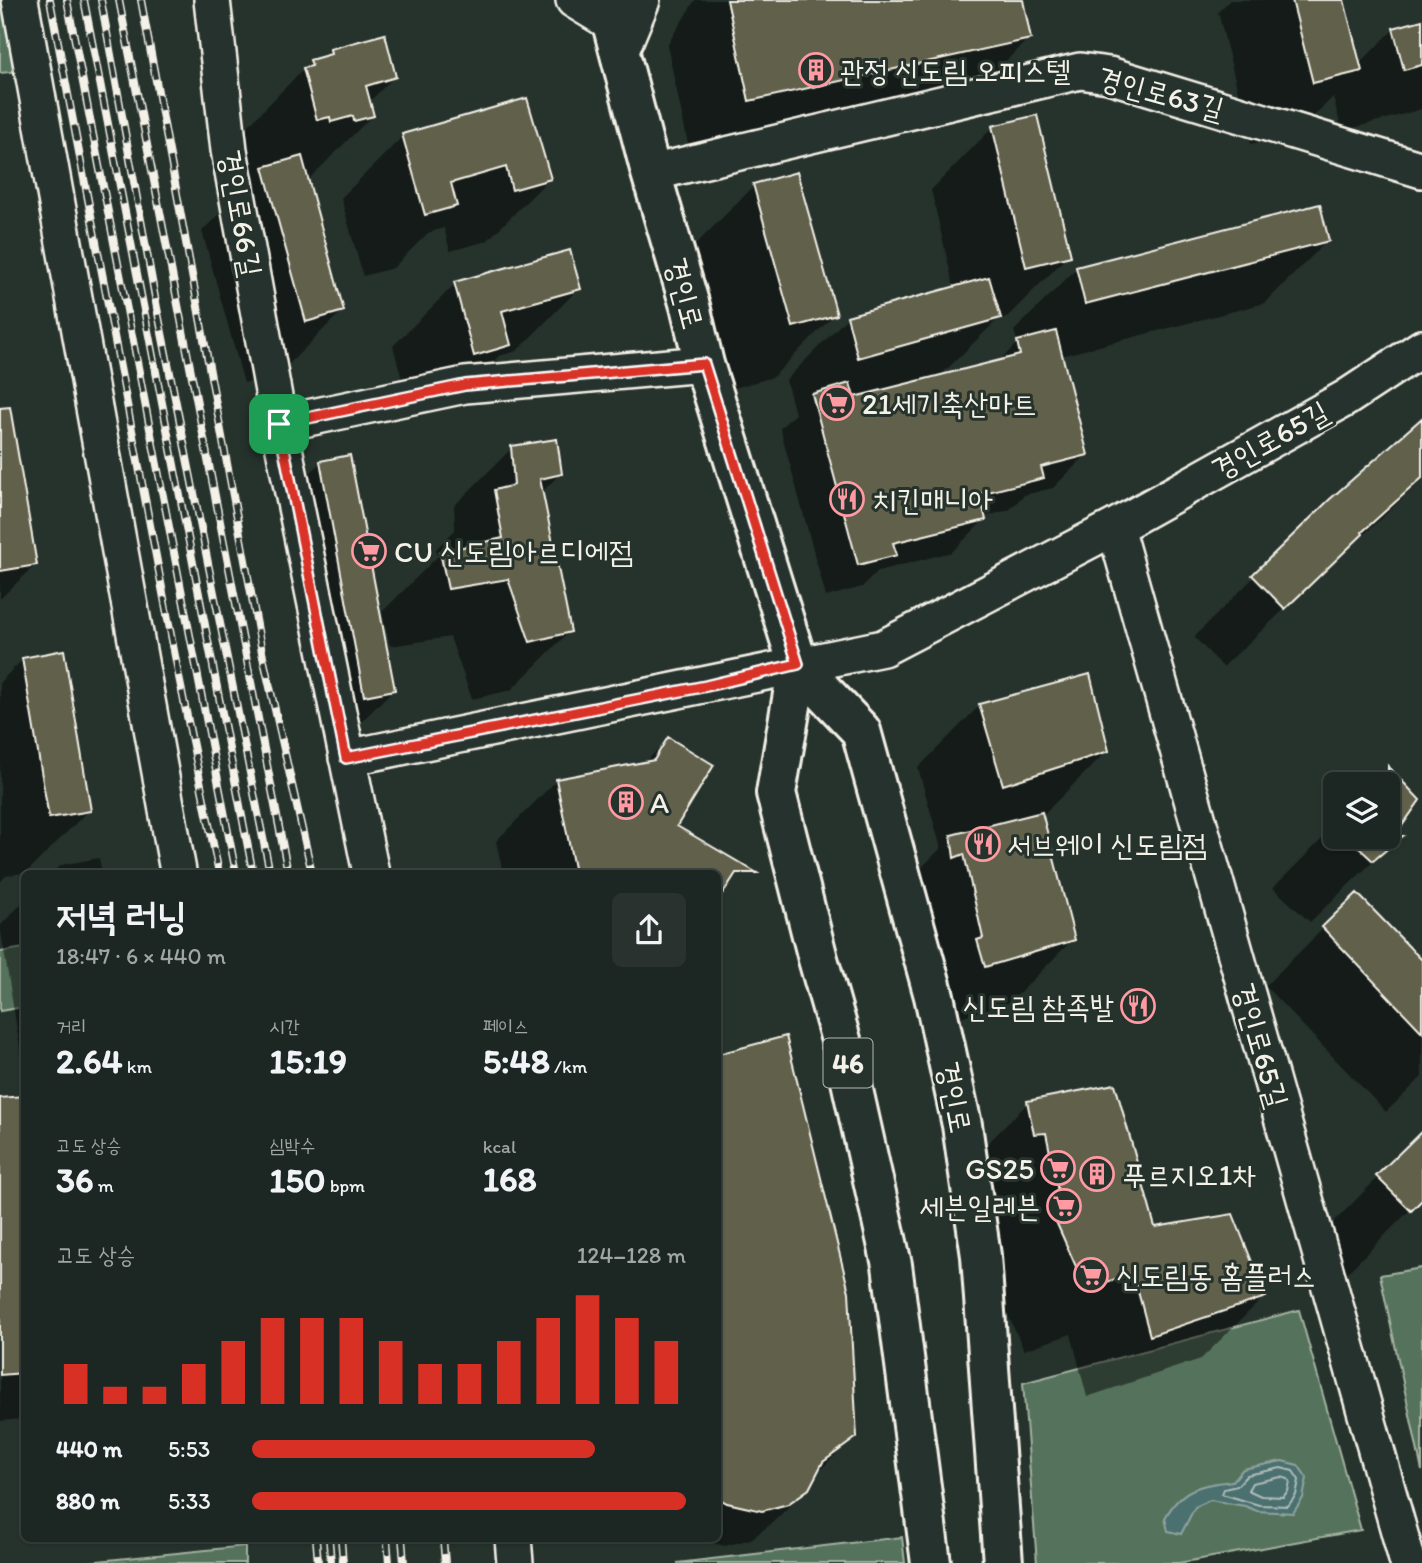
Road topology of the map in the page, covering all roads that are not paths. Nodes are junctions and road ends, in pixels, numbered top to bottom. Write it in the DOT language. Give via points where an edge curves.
graph roads {
  1 [pos="20,0"];
  2 [pos="212,0"];
  3 [pos="574,0"];
  4 [pos="642,0"];
  5 [pos="612,26"];
  6 [pos="1422,170"];
  7 [pos="651,173"];
  8 [pos="1422,348"];
  9 [pos="704,364"];
  10 [pos="279,424"];
  11 [pos="1115,527"];
  12 [pos="798,664"];
  13 [pos="346,758"];
  14 [pos="178,870"];
  15 [pos="370,870"];
  16 [pos="513,1542"];
  17 [pos="515,1563"];
  18 [pos="931,1563"];
  19 [pos="1003,1563"];
  20 [pos="1408,1563"];
  1 -- 14 [label="street"];
  2 -- 10 [label="street, 경인로66길" via="229,150"];
  3 -- 5 [label="street"];
  4 -- 5 [label="street"];
  5 -- 7 [label="main road, 경인로 / 46"];
  6 -- 7 [label="street, 경인로63길" via="1109,75 1080,71"];
  7 -- 9 [label="main road, 경인로 / 46"];
  8 -- 11 [label="street, 경인로65길" via="1346,398"];
  9 -- 10 [label="street" via="465,385"];
  9 -- 12 [label="main road, 경인로 / 46"];
  10 -- 13 [label="street, 경인로66길"];
  11 -- 12 [label="street, 경인로65길" via="883,648"];
  11 -- 20 [label="street, 경인로65길"];
  12 -- 13 [label="street, 경인로65길"];
  12 -- 18 [label="main road, 경인로 / 46" via="776,793 845,1054 892,1265"];
  12 -- 19 [label="main road, 경인로 / 46" via="861,731 934,996 961,1125 981,1255"];
  13 -- 15 [label="street, 경인로66길"];
  16 -- 17 [label="street"];
}
